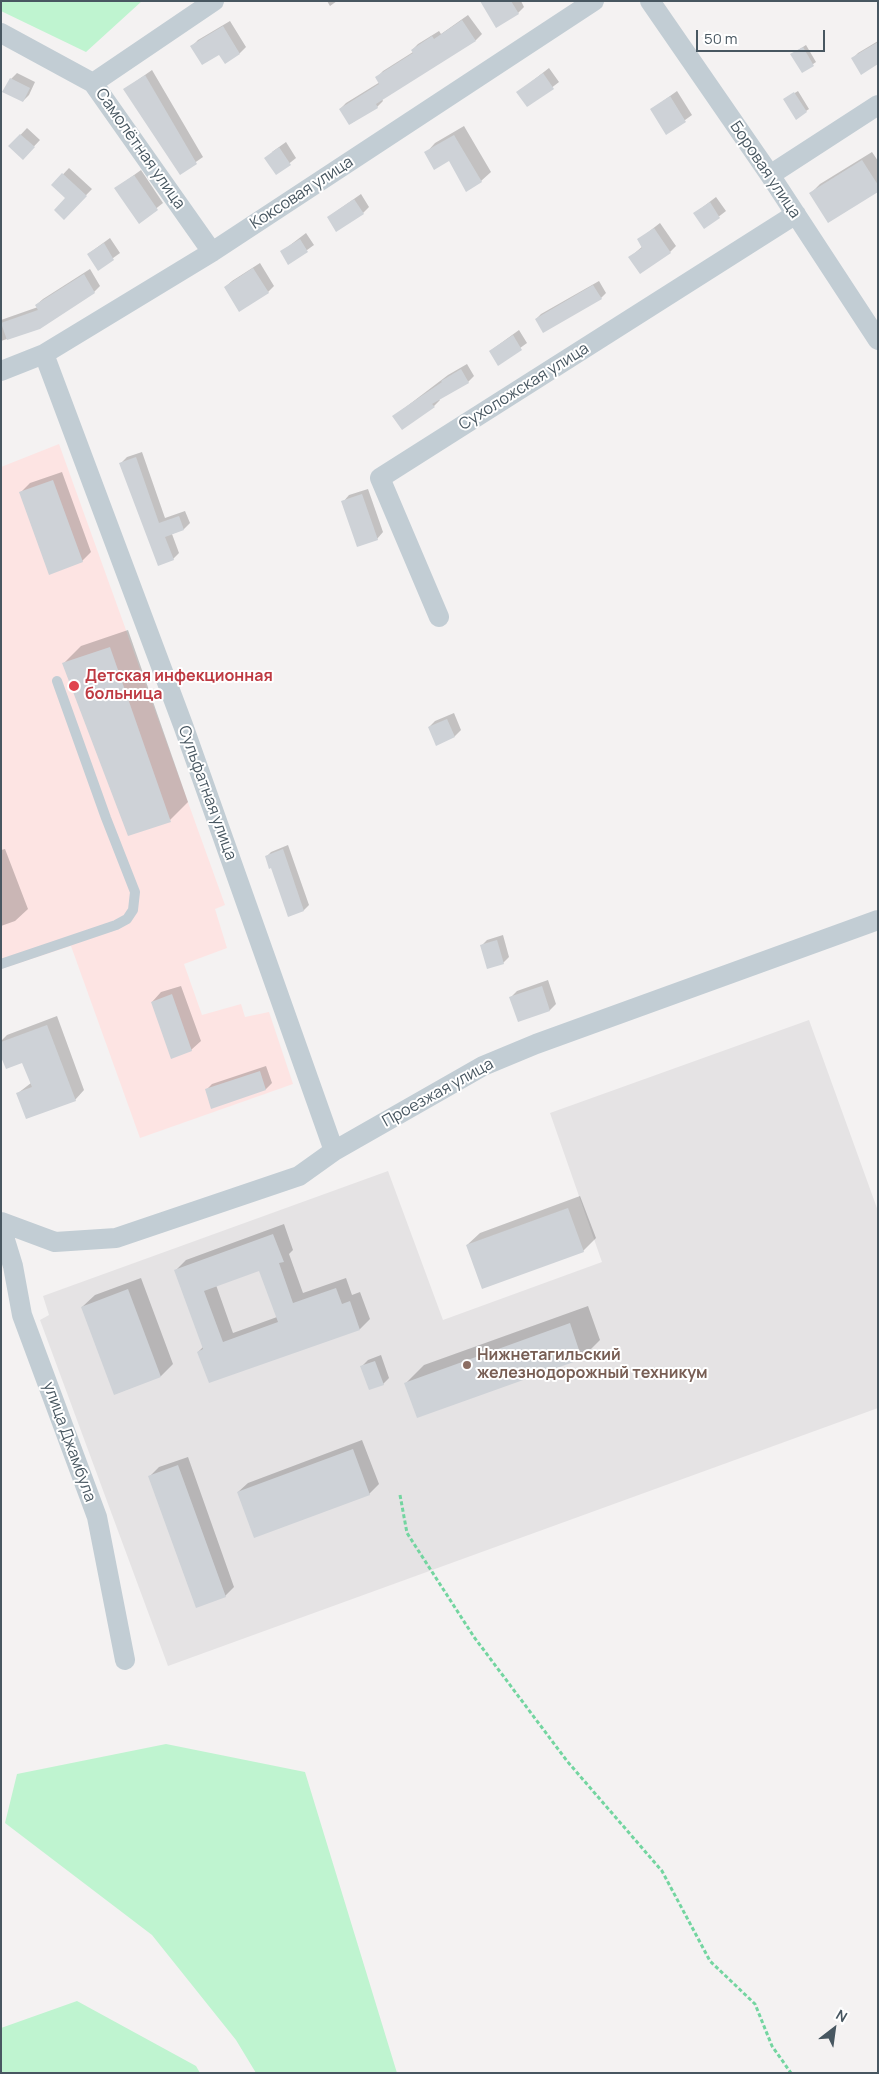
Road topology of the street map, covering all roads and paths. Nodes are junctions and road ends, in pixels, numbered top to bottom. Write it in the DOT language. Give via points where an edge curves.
graph roads {
  1 [pos="214,1"];
  2 [pos="594,1"];
  3 [pos="650,1"];
  4 [pos="1,32"];
  5 [pos="93,83"];
  6 [pos="878,105"];
  7 [pos="770,175"];
  8 [pos="796,214"];
  9 [pos="212,252"];
  10 [pos="878,340"];
  11 [pos="44,354"];
  12 [pos="1,371"];
  13 [pos="439,617"];
  14 [pos="57,681"];
  15 [pos="878,920"];
  16 [pos="1,964"];
  17 [pos="334,1151"];
  18 [pos="1,1222"];
  19 [pos="1,1227"];
  20 [pos="400,1495"];
  21 [pos="125,1660"];
  22 [pos="792,2073"];
  1 -- 5 [label="street"];
  2 -- 9 [label="street, Коксовая улица"];
  3 -- 7 [label="street, Боровая улица"];
  4 -- 5 [label="street, Самолётная улица"];
  5 -- 9 [label="street, Самолётная улица"];
  6 -- 7 [label="street"];
  7 -- 8 [label="street, Боровая улица"];
  8 -- 10 [label="street, Боровая улица"];
  8 -- 13 [label="street, Сухоложская улица" via="380,478"];
  9 -- 11 [label="street, Коксовая улица"];
  11 -- 12 [label="street, Коксовая улица"];
  11 -- 17 [label="street, Сульфатная улица" via="183,725"];
  14 -- 16 [label="lane" via="136,892 133,910 127,919 116,924"];
  15 -- 17 [label="street, Проезжая улица" via="483,1066"];
  17 -- 18 [label="street, Проезжая улица" via="299,1176 116,1238 55,1242"];
  19 -- 21 [label="street, улица Джамбула" via="14,1266 22,1315 97,1517"];
  20 -- 22 [label="path" via="408,1533 474,1637 567,1761 662,1871 710,1961 755,2004 772,2046"];
}
